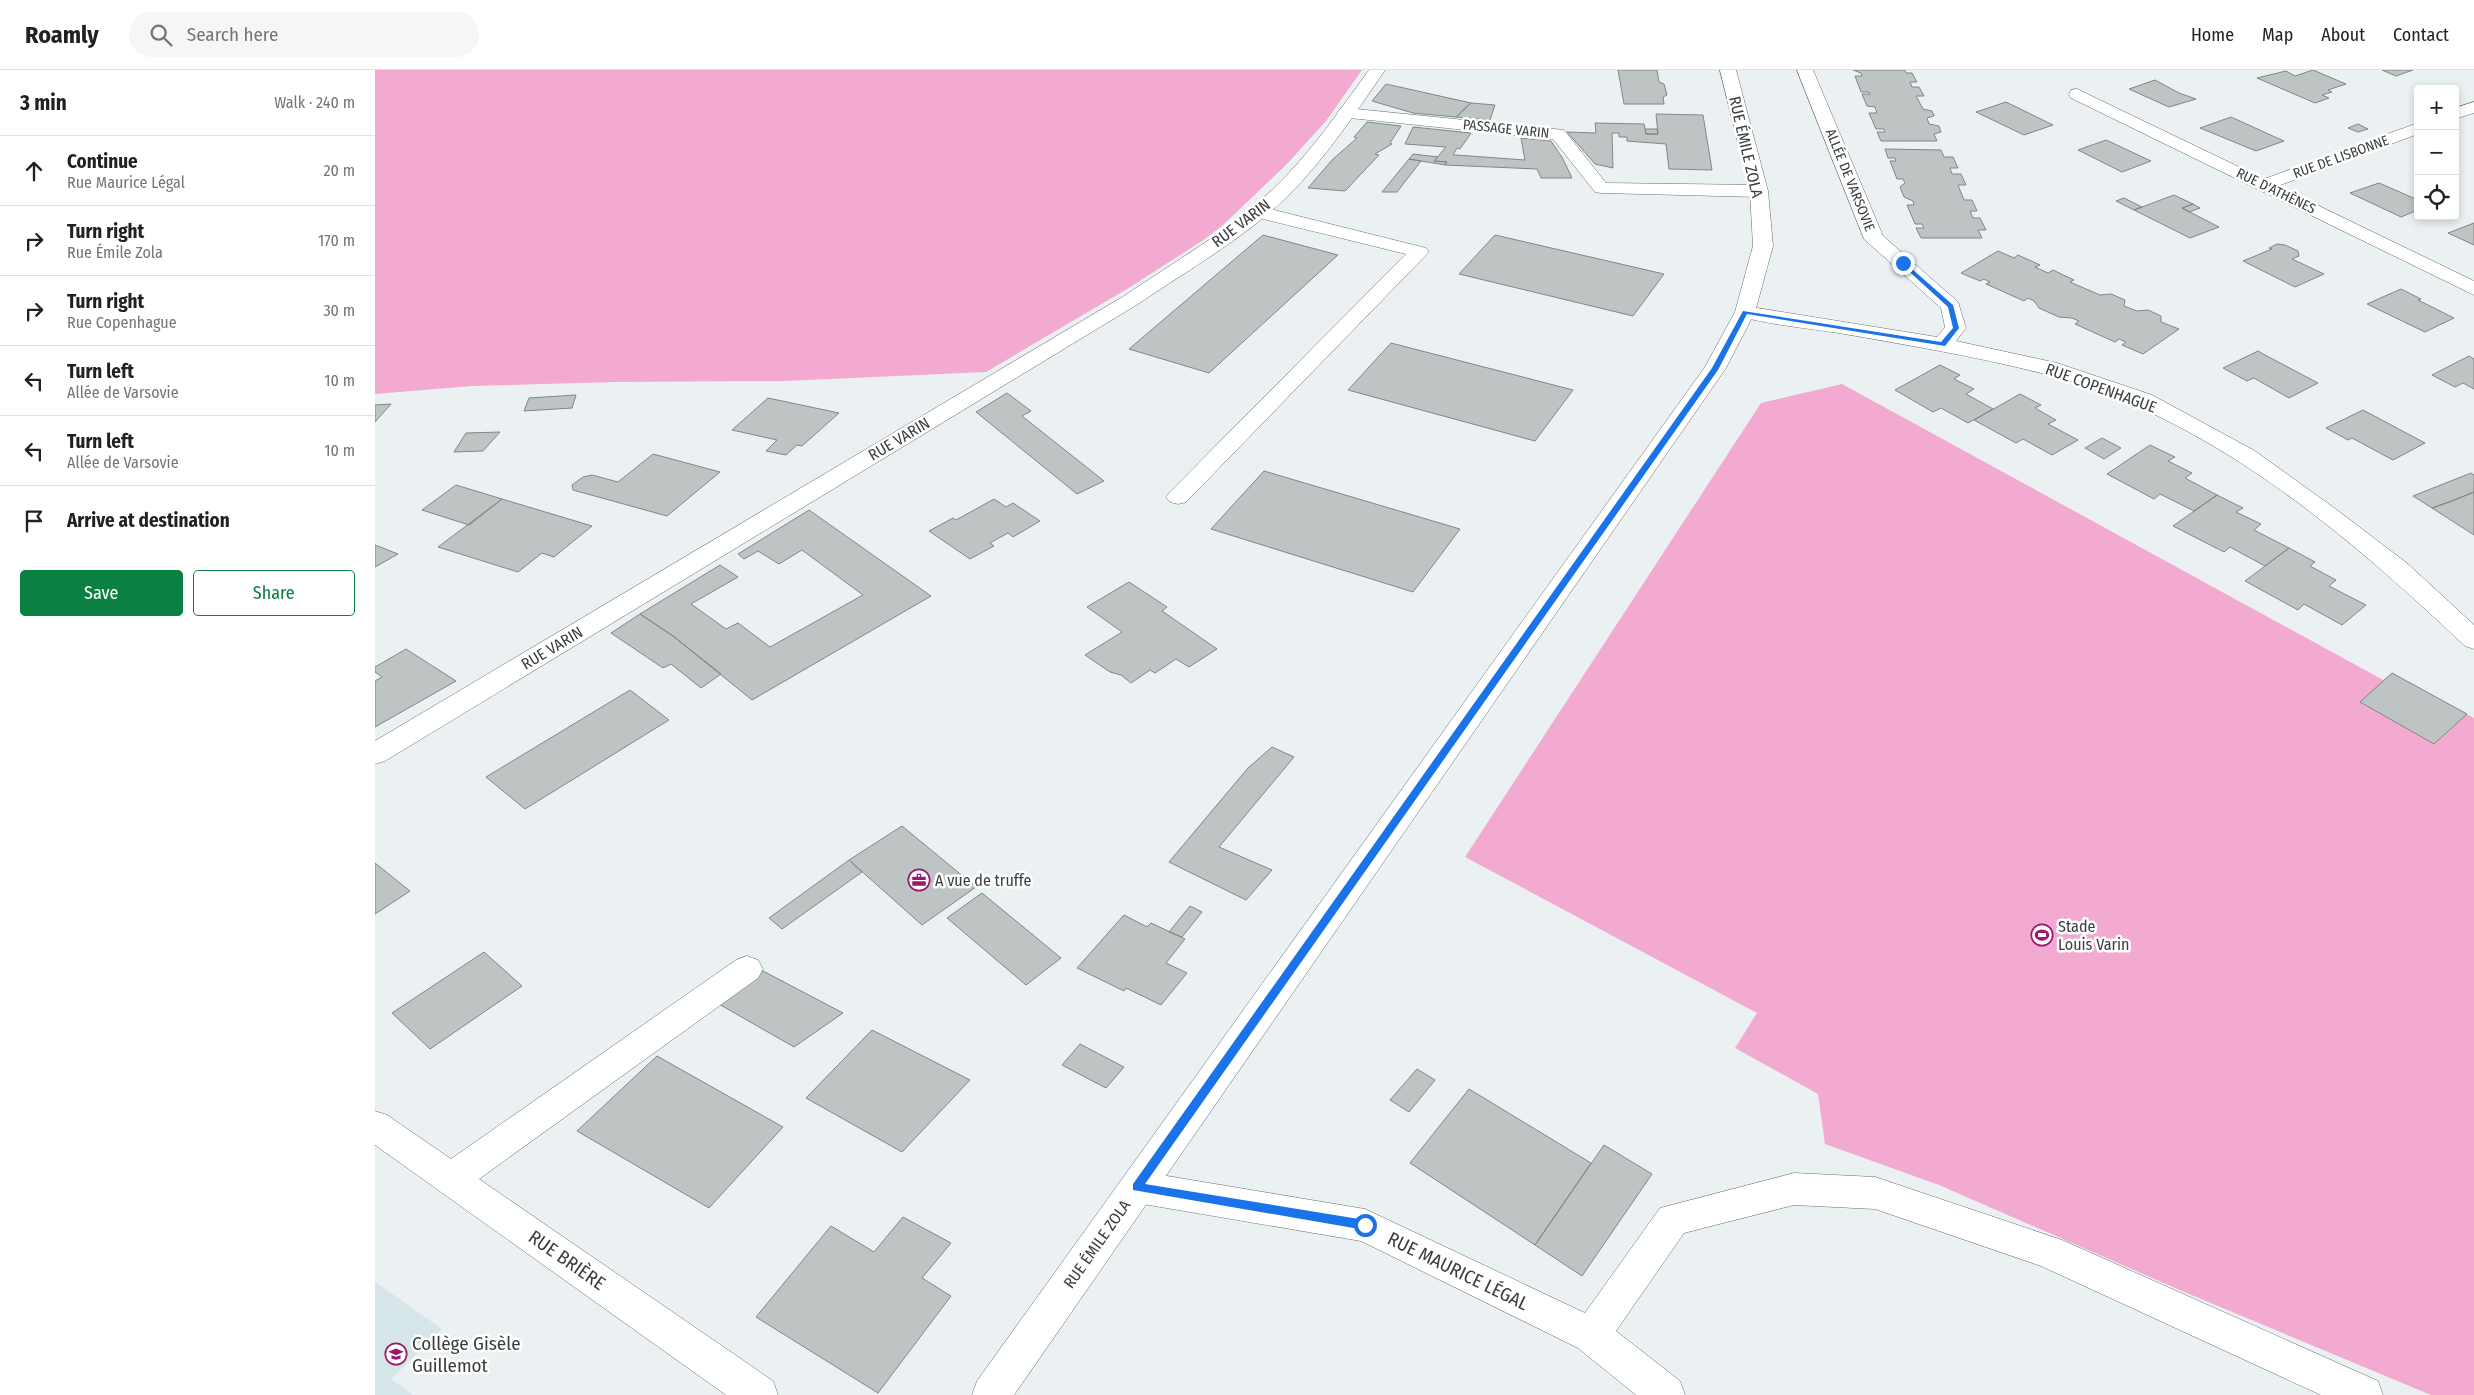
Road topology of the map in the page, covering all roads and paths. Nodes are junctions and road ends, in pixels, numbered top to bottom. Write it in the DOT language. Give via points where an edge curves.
graph roads {
  1 [pos="1377,70"];
  2 [pos="1728,70"];
  3 [pos="1805,70"];
  4 [pos="2077,94"];
  5 [pos="2474,107"];
  6 [pos="1347,113"];
  7 [pos="2459,113"];
  8 [pos="2414,129"];
  9 [pos="2264,185"];
  10 [pos="1759,191"];
  11 [pos="1258,212"];
  12 [pos="2474,289"];
  13 [pos="1745,312"];
  14 [pos="1942,344"];
  15 [pos="1178,497"];
  16 [pos="2474,640"];
  17 [pos="375,754"];
  18 [pos="747,969"];
  19 [pos="375,1126"];
  20 [pos="451,1179"];
  21 [pos="1137,1187"];
  22 [pos="1591,1335"];
  23 [pos="759,1395"];
  24 [pos="991,1395"];
  25 [pos="1666,1395"];
  26 [pos="2363,1395"];
  1 -- 6 [label="street, RUE VARIN"];
  2 -- 10 [label="street, RUE ÉMILE ZOLA"];
  3 -- 14 [label="street, ALLÉE DE VARSOVIE" via="1875,239 1951,306 1956,328"];
  4 -- 9 [label="street, RUE D'ATHÈNES"];
  5 -- 7 [label="street"];
  6 -- 10 [label="street, PASSAGE VARIN" via="1558,134 1601,188"];
  6 -- 11 [label="street, RUE VARIN" via="1281,192"];
  8 -- 9 [label="street, RUE DE LISBONNE"];
  9 -- 12 [label="street, RUE D'ATHÈNES"];
  10 -- 13 [label="street, RUE ÉMILE ZOLA" via="1763,246"];
  11 -- 15 [label="street" via="1419,252"];
  11 -- 17 [label="street, RUE VARIN" via="1131,300"];
  13 -- 14 [label="street, RUE COPENHAGUE"];
  13 -- 21 [label="street, RUE ÉMILE ZOLA" via="1715,368"];
  14 -- 16 [label="street, RUE COPENHAGUE" via="2049,368 2144,400 2247,456 2399,570"];
  18 -- 20 [label="street"];
  19 -- 20 [label="street, RUE BRIÈRE"];
  20 -- 23 [label="street, RUE BRIÈRE"];
  21 -- 22 [label="street, RUE MAURICE LÉGAL" via="1365,1225"];
  21 -- 24 [label="street, RUE ÉMILE ZOLA"];
  22 -- 25 [label="street, RUE MAURICE LÉGAL"];
  22 -- 26 [label="street" via="1673,1220 1794,1189 1875,1193 2049,1252"];
}
